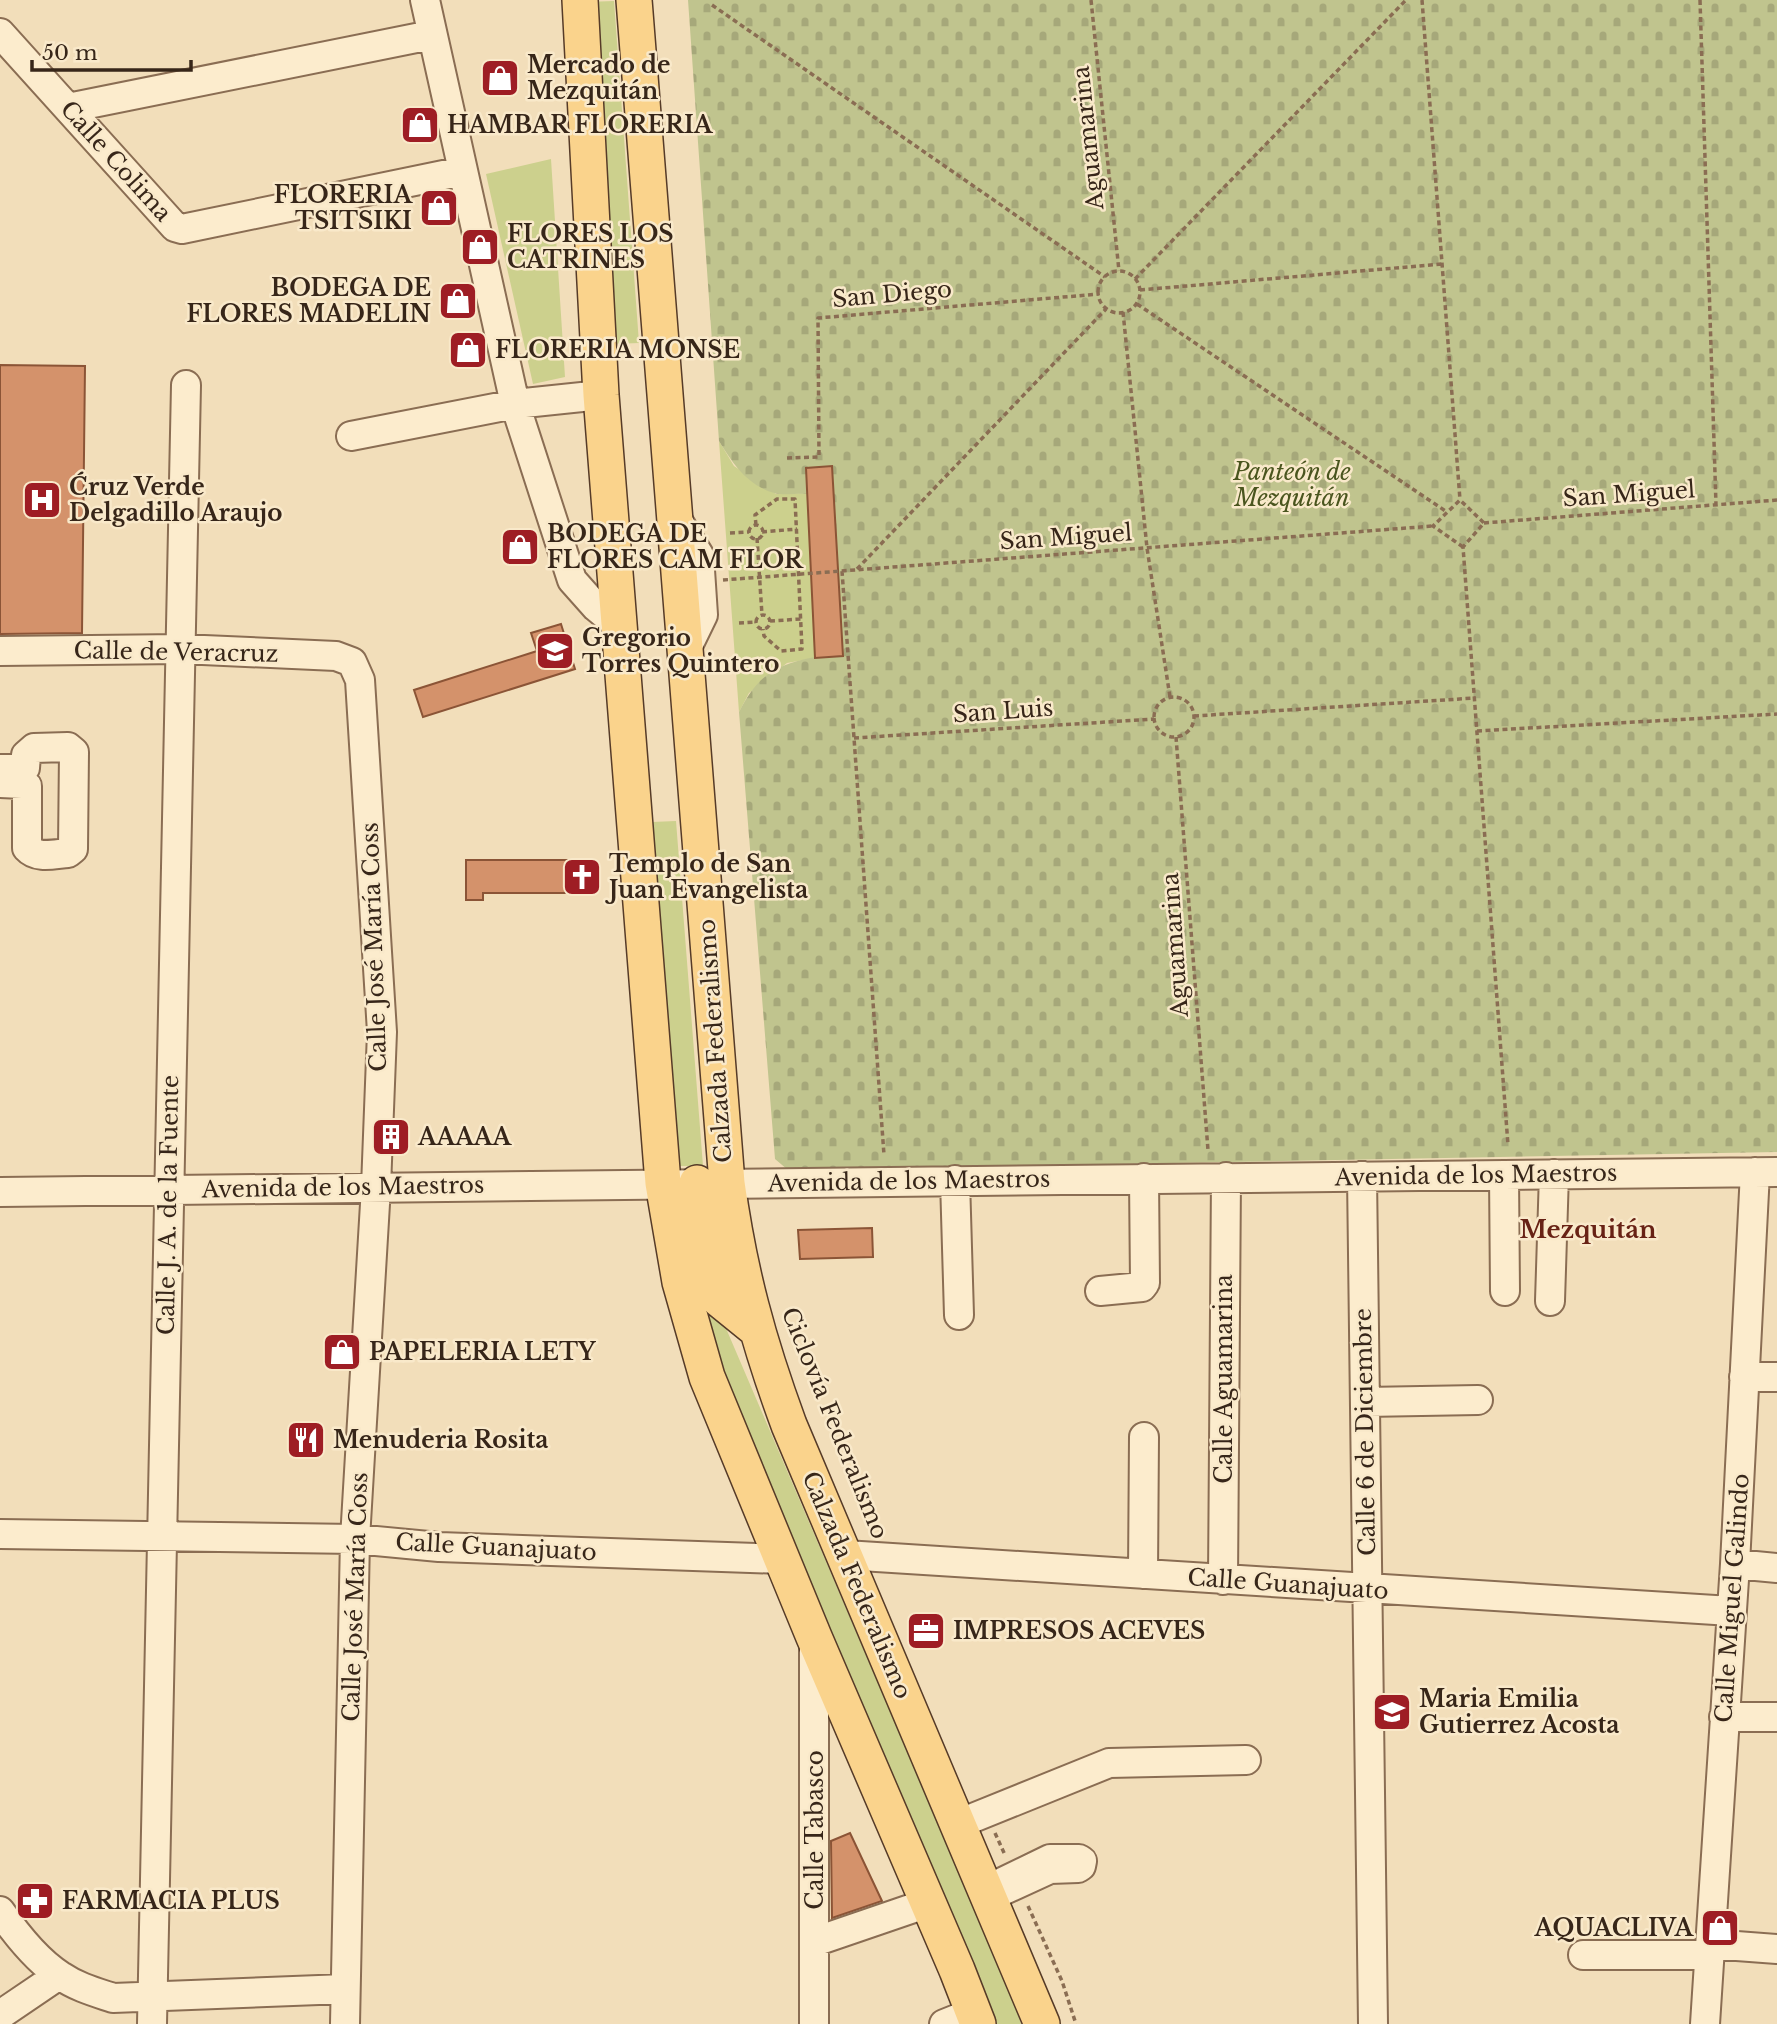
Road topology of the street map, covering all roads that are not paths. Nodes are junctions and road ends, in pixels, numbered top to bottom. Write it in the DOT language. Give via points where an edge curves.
graph roads {
  1 [pos="425,0"];
  2 [pos="580,0"];
  3 [pos="634,0"];
  4 [pos="0,33"];
  5 [pos="431,34"];
  6 [pos="68,108"];
  7 [pos="463,172"];
  8 [pos="186,385"];
  9 [pos="601,394"];
  10 [pos="515,404"];
  11 [pos="351,436"];
  12 [pos="675,516"];
  13 [pos="619,626"];
  14 [pos="181,649"];
  15 [pos="0,651"];
  16 [pos="685,652"];
  17 [pos="352,662"];
  18 [pos="0,769"];
  19 [pos="0,783"];
  20 [pos="1766,1172"];
  21 [pos="1554,1174"];
  22 [pos="1504,1175"];
  23 [pos="1362,1176"];
  24 [pos="1226,1177"];
  25 [pos="1144,1178"];
  26 [pos="955,1180"];
  27 [pos="696,1183"];
  28 [pos="376,1187"];
  29 [pos="168,1189"];
  30 [pos="0,1192"];
  31 [pos="1100,1291"];
  32 [pos="1505,1291"];
  33 [pos="1550,1301"];
  34 [pos="959,1315"];
  35 [pos="1745,1377"];
  36 [pos="1777,1377"];
  37 [pos="1478,1400"];
  38 [pos="1365,1402"];
  39 [pos="1144,1437"];
  40 [pos="0,1534"];
  41 [pos="163,1536"];
  42 [pos="355,1539"];
  43 [pos="845,1555"];
  44 [pos="782,1559"];
  45 [pos="1735,1564"];
  46 [pos="1777,1568"];
  47 [pos="1143,1574"];
  48 [pos="1223,1580"];
  49 [pos="1367,1589"];
  50 [pos="1731,1611"];
  51 [pos="814,1637"];
  52 [pos="1724,1717"];
  53 [pos="1777,1717"];
  54 [pos="1246,1760"];
  55 [pos="972,1818"];
  56 [pos="928,1903"];
  57 [pos="0,1911"];
  58 [pos="814,1942"];
  59 [pos="1710,1949"];
  60 [pos="1777,1949"];
  61 [pos="1583,1955"];
  62 [pos="59,1975"];
  63 [pos="345,1989"];
  64 [pos="152,1996"];
  65 [pos="0,2015"];
  66 [pos="965,2020"];
  67 [pos="152,2024"];
  68 [pos="345,2024"];
  69 [pos="814,2024"];
  70 [pos="1042,2024"];
  71 [pos="1373,2024"];
  72 [pos="1705,2024"];
  1 -- 5 [label="street"];
  2 -- 9 [label="main road, Calzada Federalismo"];
  3 -- 12 [label="main road, Calzada Federalismo"];
  4 -- 6 [label="street, Calle Colima"];
  5 -- 6 [label="street"];
  5 -- 7 [label="street"];
  6 -- 7 [label="street, Calle Colima" via="170,223 181,229"];
  7 -- 10 [label="street"];
  8 -- 14 [label="street, Calle J. A. de la Fuente"];
  9 -- 10 [label="street"];
  9 -- 13 [label="main road, Calzada Federalismo"];
  10 -- 11 [label="street"];
  10 -- 13 [label="street" via="572,580"];
  12 -- 16 [label="main road, Calzada Federalismo"];
  12 -- 16 [label="street" via="699,555 704,615"];
  13 -- 27 [label="main road, Calzada Federalismo"];
  14 -- 15 [label="street, Calle de Veracruz"];
  14 -- 17 [label="street, Calle de Veracruz" via="336,656"];
  14 -- 29 [label="street, Calle J. A. de la Fuente"];
  16 -- 27 [label="main road, Calzada Federalismo"];
  17 -- 28 [label="street, Calle José María Coss" via="360,680 382,1031"];
  18 -- 19 [label="street" via="25,768 26,755 34,748 68,747 74,752 73,849 58,854 30,852 27,786"];
  20 -- 21 [label="street, Avenida de los Maestros"];
  20 -- 35 [label="street, Calle Miguel Galindo"];
  21 -- 22 [label="street, Avenida de los Maestros"];
  21 -- 33 [label="street"];
  22 -- 23 [label="street, Avenida de los Maestros"];
  22 -- 32 [label="street"];
  23 -- 24 [label="street, Avenida de los Maestros"];
  23 -- 38 [label="street, Calle 6 de Diciembre"];
  24 -- 25 [label="street, Avenida de los Maestros"];
  24 -- 48 [label="street, Calle Aguamarina"];
  25 -- 26 [label="street, Avenida de los Maestros"];
  25 -- 31 [label="street" via="1145,1283 1143,1287"];
  26 -- 27 [label="street, Avenida de los Maestros"];
  26 -- 34 [label="street"];
  27 -- 28 [label="street, Avenida de los Maestros"];
  27 -- 43 [label="main road, Calzada Federalismo" via="735,1245 789,1425"];
  27 -- 44 [label="main road, Calzada Federalismo" via="680,1282 707,1377"];
  28 -- 29 [label="street, Avenida de los Maestros"];
  28 -- 42 [label="street, Calle José María Coss"];
  29 -- 30 [label="street, Avenida de los Maestros"];
  29 -- 41 [label="street, Calle J. A. de la Fuente"];
  35 -- 36 [label="street"];
  35 -- 45 [label="street, Calle Miguel Galindo"];
  37 -- 38 [label="street"];
  38 -- 49 [label="street, Calle 6 de Diciembre"];
  39 -- 47 [label="street"];
  40 -- 41 [label="street, Calle Guanajuato"];
  41 -- 42 [label="street, Calle Guanajuato"];
  41 -- 64 [label="street, Calle J. A. de la Fuente"];
  42 -- 44 [label="street, Calle Guanajuato" via="439,1547"];
  42 -- 63 [label="street, Calle José María Coss"];
  43 -- 47 [label="street, Calle Guanajuato"];
  43 -- 55 [label="main road, Calzada Federalismo"];
  44 -- 51 [label="main road, Calzada Federalismo"];
  45 -- 46 [label="street"];
  45 -- 50 [label="street, Calle Miguel Galindo"];
  47 -- 48 [label="street, Calle Guanajuato"];
  48 -- 49 [label="street, Calle Guanajuato"];
  49 -- 50 [label="street, Calle Guanajuato"];
  49 -- 71 [label="street, Calle 6 de Diciembre"];
  50 -- 52 [label="street, Calle Miguel Galindo"];
  51 -- 56 [label="main road, Calzada Federalismo"];
  51 -- 58 [label="street, Calle Tabasco"];
  52 -- 53 [label="street"];
  52 -- 59 [label="street, Calle Miguel Galindo"];
  54 -- 55 [label="street" via="1109,1763"];
  55 -- 70 [label="main road, Calzada Federalismo" via="1002,1886"];
  56 -- 58 [label="street"];
  56 -- 66 [label="main road, Calzada Federalismo"];
  57 -- 62 [label="street" via="17,1935"];
  58 -- 69 [label="street, Calle Tabasco"];
  59 -- 60 [label="street"];
  59 -- 61 [label="street"];
  59 -- 72 [label="street, Calle Miguel Galindo"];
  62 -- 64 [label="street" via="113,1998"];
  62 -- 65 [label="street"];
  63 -- 64 [label="street"];
  63 -- 68 [label="street, Calle José María Coss"];
  64 -- 67 [label="street, Calle J. A. de la Fuente"];
}
